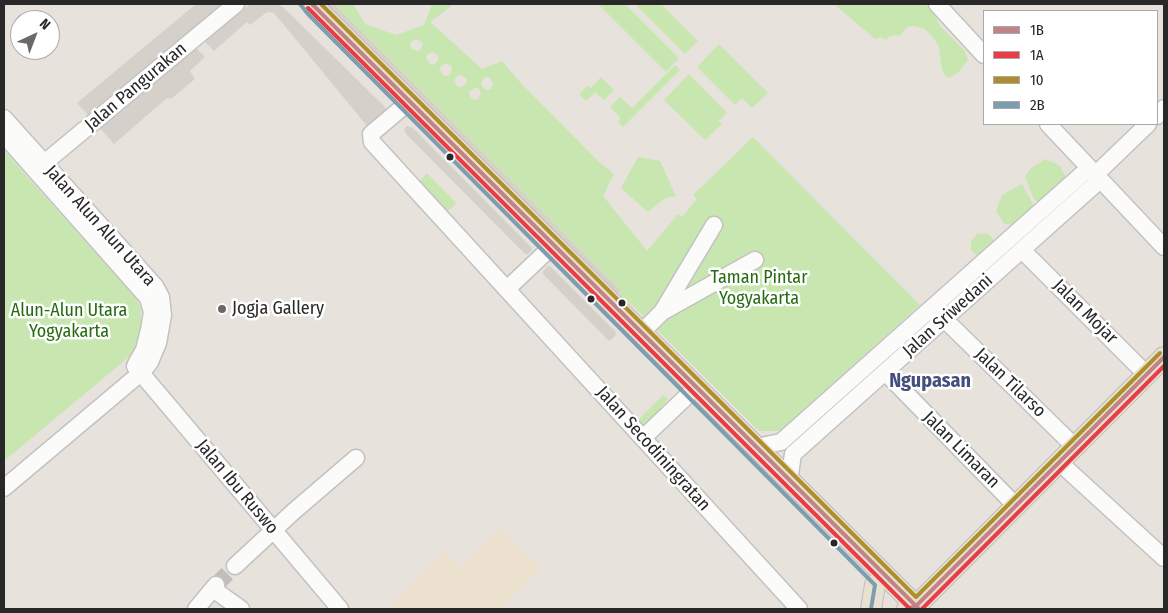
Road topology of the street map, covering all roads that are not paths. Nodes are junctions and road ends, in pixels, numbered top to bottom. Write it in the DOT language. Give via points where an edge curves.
graph roads {
  1 [pos="236,4"];
  2 [pos="300,4"];
  3 [pos="312,4"];
  4 [pos="937,4"];
  5 [pos="983,54"];
  6 [pos="406,104"];
  7 [pos="4,118"];
  8 [pos="1049,125"];
  9 [pos="1147,125"];
  10 [pos="4,136"];
  11 [pos="40,167"];
  12 [pos="1095,174"];
  13 [pos="714,225"];
  14 [pos="1164,247"];
  15 [pos="1022,250"];
  16 [pos="996,251"];
  17 [pos="545,253"];
  18 [pos="755,260"];
  19 [pos="1008,263"];
  20 [pos="507,289"];
  21 [pos="932,308"];
  22 [pos="662,312"];
  23 [pos="944,319"];
  24 [pos="642,333"];
  25 [pos="1164,357"];
  26 [pos="138,370"];
  27 [pos="885,372"];
  28 [pos="1147,375"];
  29 [pos="687,396"];
  30 [pos="643,438"];
  31 [pos="782,442"];
  32 [pos="756,447"];
  33 [pos="1075,447"];
  34 [pos="793,454"];
  35 [pos="356,458"];
  36 [pos="1060,462"];
  37 [pos="12,472"];
  38 [pos="789,481"];
  39 [pos="4,488"];
  40 [pos="1016,506"];
  41 [pos="274,531"];
  42 [pos="1164,558"];
  43 [pos="235,566"];
  44 [pos="875,585"];
  45 [pos="196,609"];
  46 [pos="241,609"];
  47 [pos="340,609"];
  48 [pos="799,609"];
  49 [pos="871,609"];
  50 [pos="911,609"];
  1 -- 11 [label="street, Jalan Pangurakan"];
  2 -- 6 [label="main road"];
  3 -- 6 [label="main road"];
  4 -- 5 [label="street"];
  6 -- 17 [label="main road"];
  6 -- 20 [label="street, Jalan Secodiningratan" via="371,134 372,142"];
  6 -- 24 [label="main road"];
  7 -- 11 [label="street, Jalan Alun Alun Utara"];
  8 -- 12 [label="street"];
  9 -- 12 [label="street, Jalan Sriwedani"];
  10 -- 11 [label="street, Jalan Alun Alun Utara"];
  11 -- 26 [label="street, Jalan Alun Alun Utara" via="102,236 155,286 162,300 163,321 158,343 150,362"];
  12 -- 14 [label="street"];
  12 -- 15 [label="street, Jalan Sriwedani"];
  12 -- 16 [label="street, Jalan Sriwedani"];
  13 -- 22 [label="street"];
  15 -- 19 [label="street, Jalan Sriwedani"];
  15 -- 28 [label="street, Jalan Mojar"];
  16 -- 19 [label="street"];
  16 -- 21 [label="street, Jalan Sriwedani"];
  17 -- 20 [label="street"];
  17 -- 29 [label="main road"];
  18 -- 22 [label="street"];
  19 -- 23 [label="street, Jalan Sriwedani"];
  20 -- 30 [label="street, Jalan Secodiningratan"];
  21 -- 23 [label="street, Jalan Tilarso"];
  21 -- 31 [label="street, Jalan Sriwedani"];
  22 -- 24 [label="street"];
  23 -- 27 [label="street, Jalan Sriwedani"];
  23 -- 33 [label="street, Jalan Tilarso"];
  24 -- 32 [label="main road"];
  25 -- 28 [label="main road"];
  26 -- 37 [label="street, Jalan Alun Alun Utara"];
  26 -- 41 [label="street, Jalan Ibu Ruswo"];
  27 -- 34 [label="street, Jalan Sriwedani"];
  27 -- 40 [label="street, Jalan Limaran"];
  28 -- 33 [label="main road"];
  29 -- 30 [label="street"];
  29 -- 44 [label="main road"];
  30 -- 48 [label="street, Jalan Secodiningratan"];
  31 -- 32 [label="street"];
  31 -- 34 [label="street"];
  32 -- 38 [label="main road"];
  33 -- 36 [label="main road"];
  34 -- 38 [label="street"];
  35 -- 41 [label="street"];
  36 -- 40 [label="main road"];
  36 -- 42 [label="street"];
  37 -- 39 [label="street, Jalan Alun Alun Utara"];
  38 -- 50 [label="main road"];
  40 -- 50 [label="main road"];
  41 -- 43 [label="street"];
  41 -- 47 [label="street, Jalan Ibu Ruswo"];
  44 -- 49 [label="main road"];
  44 -- 50 [label="main road"];
  45 -- 46 [label="street" via="215,587"];
}
